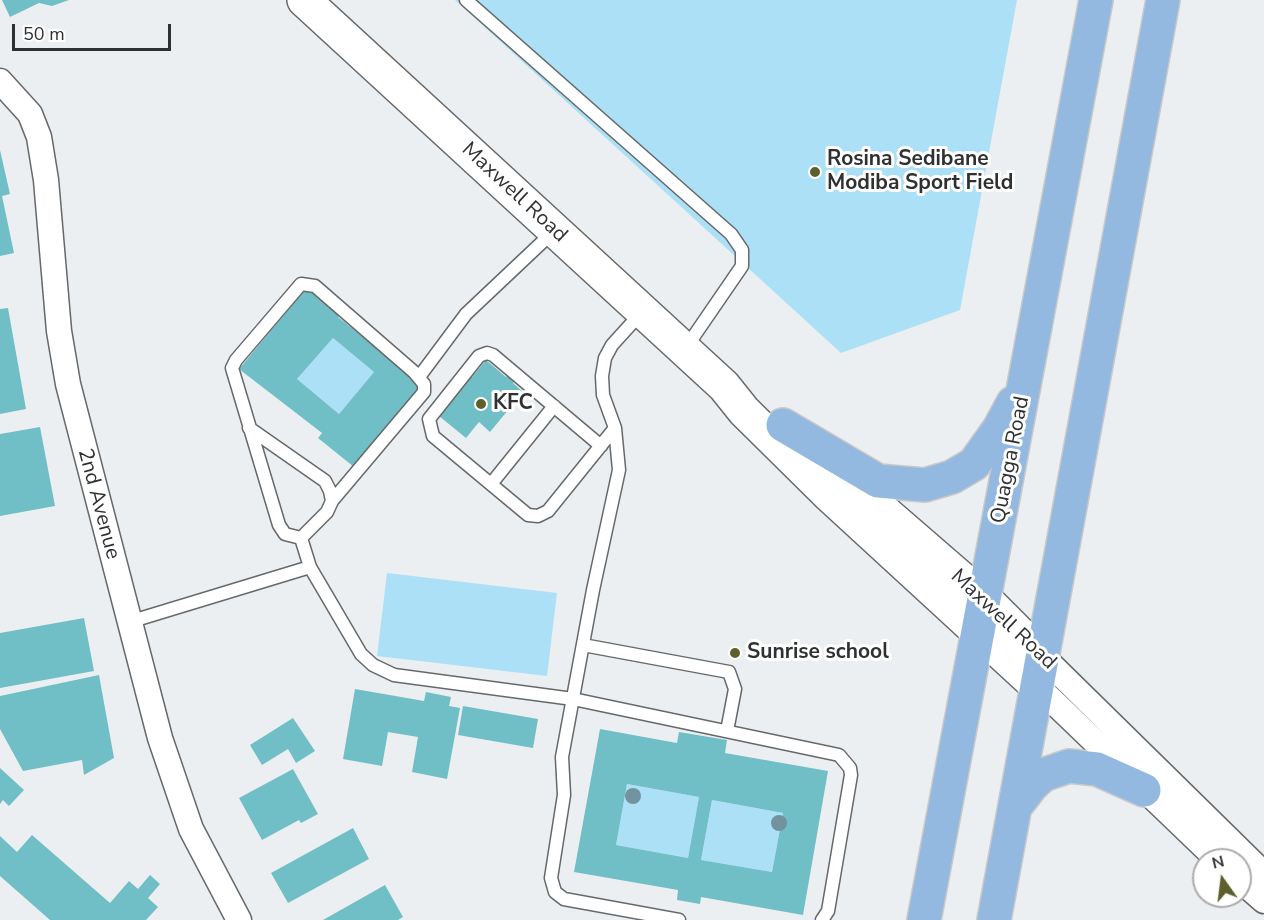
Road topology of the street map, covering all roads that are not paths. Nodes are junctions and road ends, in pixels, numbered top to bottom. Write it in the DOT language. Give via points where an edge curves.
graph roads {
  1 [pos="304,0"];
  2 [pos="466,0"];
  3 [pos="1096,0"];
  4 [pos="1163,0"];
  5 [pos="0,81"];
  6 [pos="555,231"];
  7 [pos="643,311"];
  8 [pos="685,350"];
  9 [pos="419,377"];
  10 [pos="1027,378"];
  11 [pos="724,386"];
  12 [pos="554,406"];
  13 [pos="783,425"];
  14 [pos="249,428"];
  15 [pos="615,428"];
  16 [pos="601,446"];
  17 [pos="491,484"];
  18 [pos="332,501"];
  19 [pos="301,538"];
  20 [pos="310,567"];
  21 [pos="984,598"];
  22 [pos="129,622"];
  23 [pos="977,631"];
  24 [pos="583,645"];
  25 [pos="1040,672"];
  26 [pos="573,699"];
  27 [pos="727,731"];
  28 [pos="1144,790"];
  29 [pos="1015,807"];
  30 [pos="1205,848"];
  31 [pos="1264,874"];
  32 [pos="1252,890"];
  33 [pos="1264,901"];
  34 [pos="230,916"];
  35 [pos="679,920"];
  36 [pos="822,920"];
  37 [pos="924,920"];
  38 [pos="994,920"];
  1 -- 6 [label="street, Maxwell Road"];
  2 -- 8 [label="lane" via="731,234 742,250 742,266"];
  3 -- 10 [label="main road, Quagga Road"];
  4 -- 25 [label="main road"];
  5 -- 22 [label="street, 2nd Avenue" via="30,114 39,136 68,384"];
  6 -- 7 [label="street, Maxwell Road"];
  6 -- 9 [label="lane" via="466,314"];
  7 -- 8 [label="street, Maxwell Road"];
  7 -- 15 [label="lane" via="605,358 603,395"];
  8 -- 11 [label="street, Maxwell Road"];
  9 -- 14 [label="lane" via="315,286 302,285 232,368"];
  9 -- 18 [label="lane" via="424,392"];
  10 -- 13 [label="main road" via="974,464 952,477 925,484 878,481"];
  10 -- 21 [label="main road, Quagga Road"];
  11 -- 13 [label="street, Maxwell Road" via="751,400"];
  11 -- 23 [label="street, Maxwell Road" via="828,494"];
  12 -- 16 [label="lane"];
  12 -- 17 [label="lane"];
  12 -- 17 [label="lane" via="487,353 479,357 432,413 429,426 434,436"];
  13 -- 21 [label="street, Maxwell Road"];
  14 -- 18 [label="lane" via="325,481"];
  14 -- 19 [label="lane" via="279,525 285,534"];
  15 -- 16 [label="lane"];
  15 -- 24 [label="lane" via="618,481"];
  16 -- 17 [label="lane" via="548,511 538,516 528,515"];
  18 -- 19 [label="lane" via="327,512"];
  19 -- 20 [label="lane"];
  20 -- 22 [label="lane"];
  20 -- 26 [label="lane" via="361,654 373,665 394,675 423,680"];
  21 -- 23 [label="main road, Quagga Road"];
  21 -- 25 [label="street, Maxwell Road"];
  22 -- 34 [label="street, 2nd Avenue" via="180,803"];
  23 -- 25 [label="street, Maxwell Road"];
  23 -- 37 [label="main road, Quagga Road"];
  24 -- 26 [label="lane"];
  24 -- 27 [label="lane" via="729,672 735,688"];
  25 -- 28 [label="street, Maxwell Road"];
  25 -- 29 [label="main road"];
  25 -- 31 [label="street, Maxwell Road"];
  26 -- 27 [label="lane"];
  26 -- 35 [label="lane" via="562,757 564,795 551,869 555,892 564,899"];
  27 -- 36 [label="lane" via="839,755 850,768 830,902"];
  28 -- 29 [label="main road" via="1097,769 1069,766 1043,775"];
  28 -- 30 [label="street, Maxwell Road"];
  29 -- 38 [label="main road"];
  32 -- 33 [label="street"];
}
